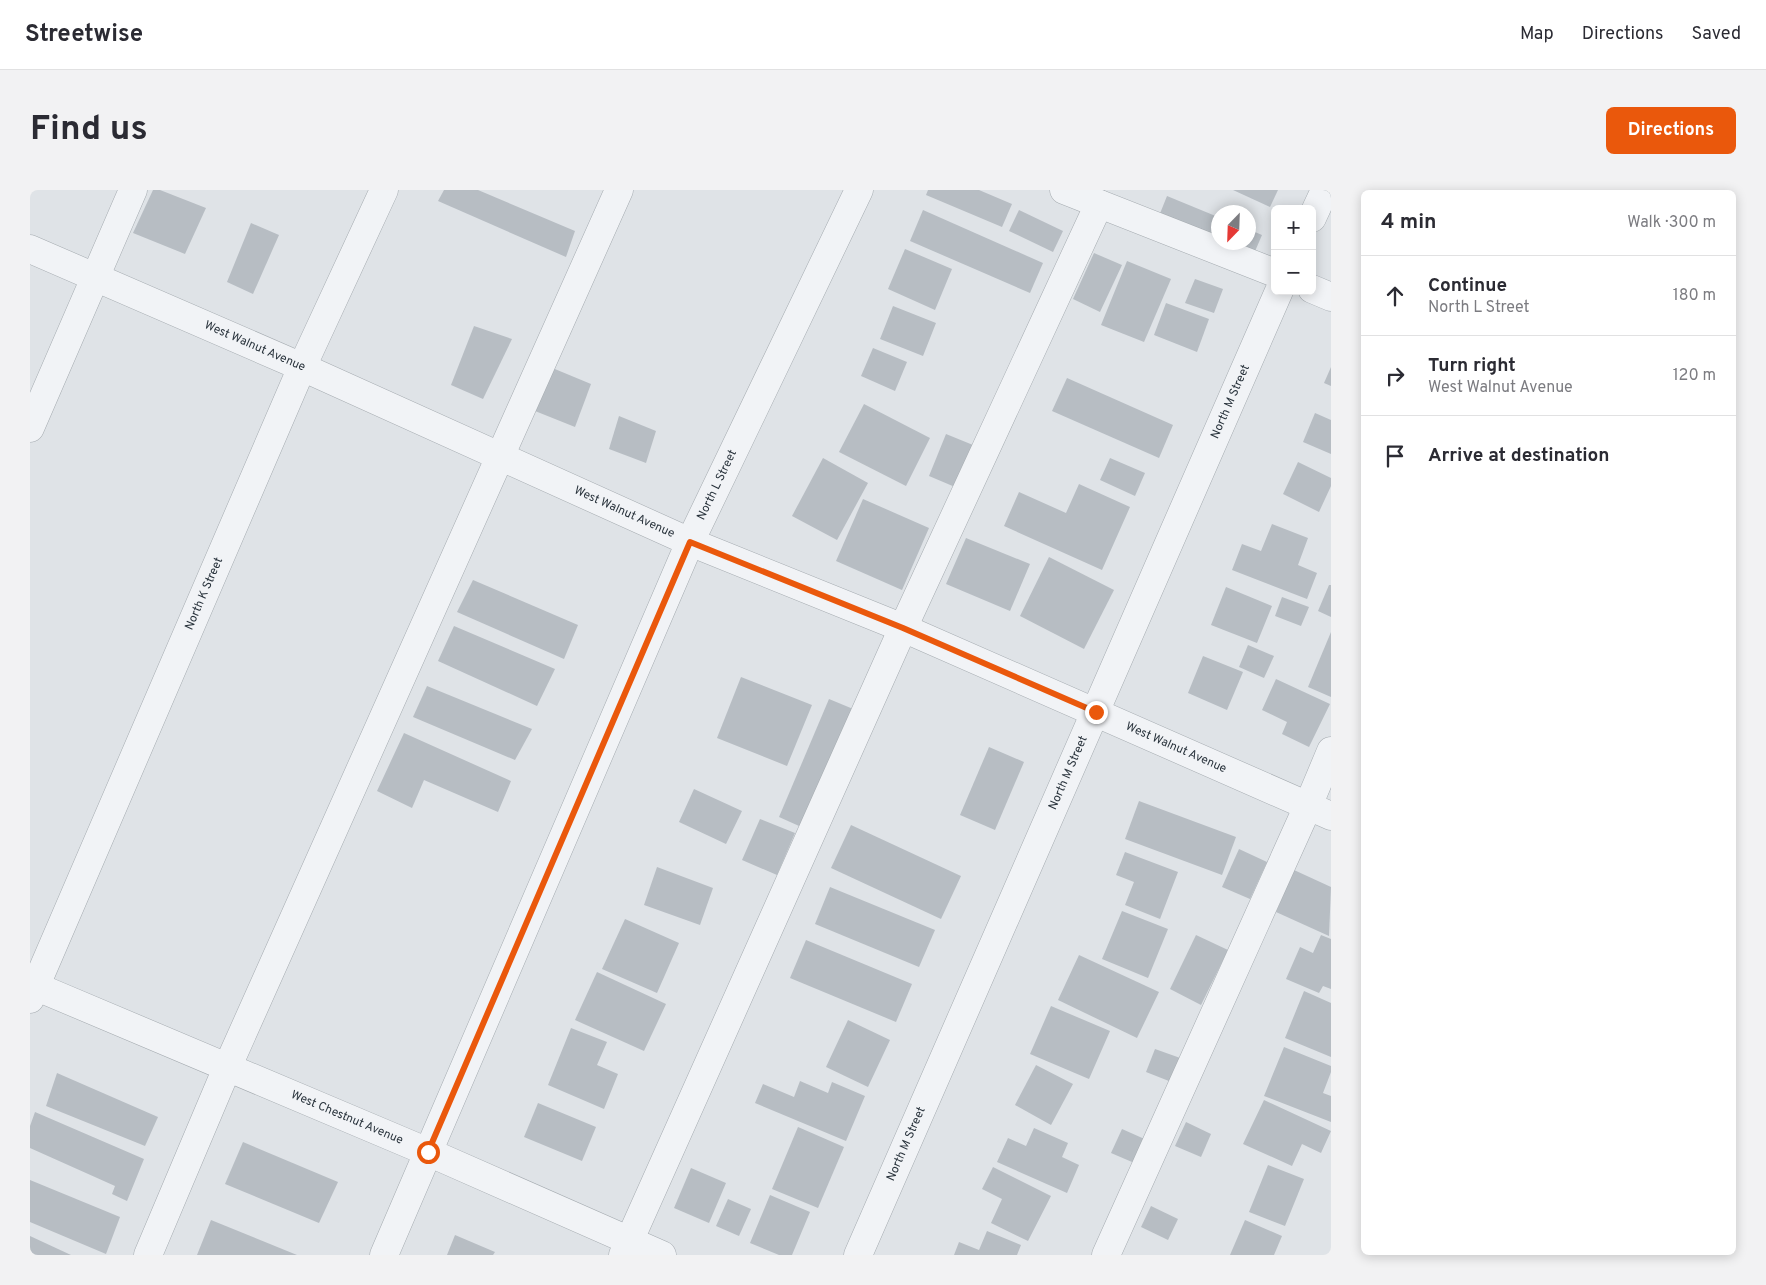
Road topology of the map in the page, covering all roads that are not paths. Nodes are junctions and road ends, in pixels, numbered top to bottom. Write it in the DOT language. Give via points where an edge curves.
graph roads {
  1 [pos="132,190"];
  2 [pos="384,190"];
  3 [pos="619,190"];
  4 [pos="859,190"];
  5 [pos="1064,190"];
  6 [pos="1326,190"];
  7 [pos="1099,204"];
  8 [pos="1316,210"];
  9 [pos="30,249"];
  10 [pos="1271,271"];
  11 [pos="96,277"];
  12 [pos="1316,291"];
  13 [pos="1277,295"];
  14 [pos="1331,297"];
  15 [pos="302,367"];
  16 [pos="30,428"];
  17 [pos="499,455"];
  18 [pos="690,542"];
  19 [pos="903,628"];
  20 [pos="1096,712"];
  21 [pos="1331,751"];
  22 [pos="1320,811"];
  23 [pos="32,990"];
  24 [pos="227,1068"];
  25 [pos="428,1152"];
  26 [pos="626,1248"];
  27 [pos="148,1255"];
  28 [pos="384,1255"];
  29 [pos="662,1255"];
  30 [pos="858,1255"];
  31 [pos="1106,1255"];
  1 -- 11 [label="street"];
  2 -- 15 [label="street, North K Street"];
  3 -- 17 [label="street"];
  4 -- 18 [label="street, North L Street"];
  5 -- 7 [label="street"];
  6 -- 8 [label="street"];
  7 -- 10 [label="street"];
  7 -- 19 [label="street"];
  9 -- 11 [label="street, West Walnut Avenue"];
  11 -- 15 [label="street, West Walnut Avenue"];
  11 -- 16 [label="street"];
  12 -- 14 [label="street"];
  13 -- 20 [label="street, North M Street"];
  15 -- 17 [label="street, West Walnut Avenue"];
  15 -- 23 [label="street, North K Street"];
  17 -- 18 [label="street, West Walnut Avenue"];
  17 -- 24 [label="street"];
  18 -- 19 [label="street, West Walnut Avenue"];
  18 -- 25 [label="street, North L Street"];
  19 -- 20 [label="street, West Walnut Avenue"];
  19 -- 26 [label="street"];
  20 -- 22 [label="street, West Walnut Avenue"];
  20 -- 30 [label="street, North M Street"];
  21 -- 22 [label="street"];
  22 -- 31 [label="street"];
  23 -- 24 [label="street, West Chestnut Avenue"];
  24 -- 25 [label="street, West Chestnut Avenue"];
  24 -- 27 [label="street"];
  25 -- 26 [label="street, West Chestnut Avenue"];
  25 -- 28 [label="street, North L Street"];
  26 -- 29 [label="street, West Chestnut Avenue"];
}
